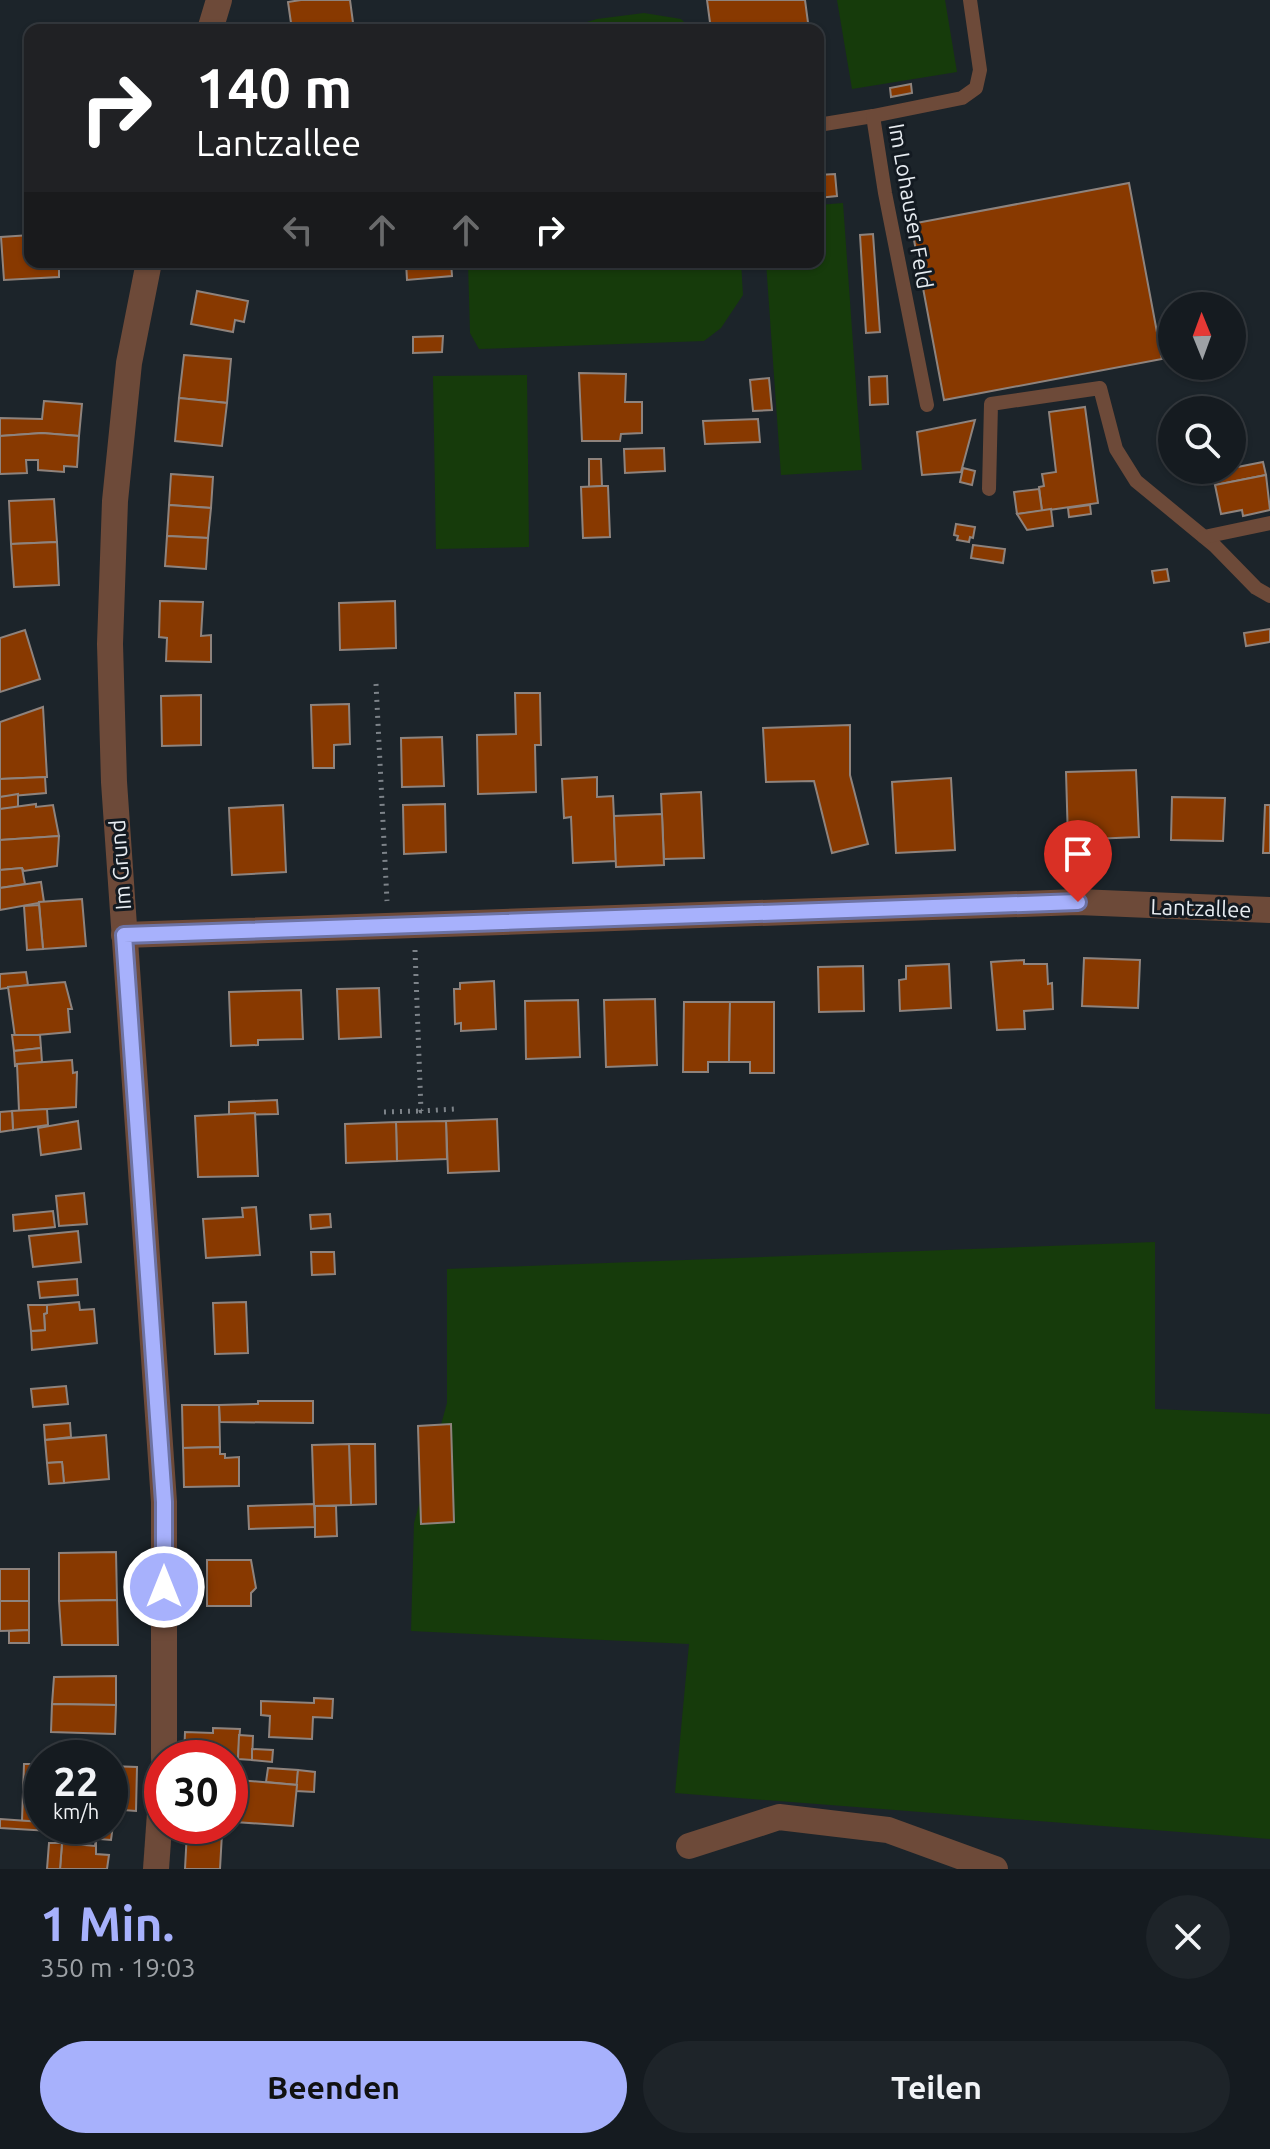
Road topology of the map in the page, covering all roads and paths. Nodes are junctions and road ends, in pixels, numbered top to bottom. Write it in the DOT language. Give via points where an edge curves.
graph roads {
  1 [pos="219,0"];
  2 [pos="970,0"];
  3 [pos="212,24"];
  4 [pos="873,116"];
  5 [pos="824,124"];
  6 [pos="148,268"];
  7 [pos="927,405"];
  8 [pos="989,489"];
  9 [pos="1270,523"];
  10 [pos="1204,537"];
  11 [pos="1270,596"];
  12 [pos="376,684"];
  13 [pos="1270,910"];
  14 [pos="401,926"];
  15 [pos="124,935"];
  16 [pos="455,1109"];
  17 [pos="421,1111"];
  18 [pos="384,1112"];
  19 [pos="164,1740"];
  20 [pos="158,1844"];
  21 [pos="689,1846"];
  22 [pos="156,1869"];
  23 [pos="995,1869"];
  1 -- 3 [label="street"];
  2 -- 4 [label="lane, Im Lohauser Feld" via="980,70 976,88 962,98"];
  4 -- 5 [label="lane"];
  4 -- 7 [label="lane, Im Lohauser Feld"];
  6 -- 15 [label="street, Im Grund" via="129,363 113,549 110,644"];
  8 -- 10 [label="lane" via="991,404 1100,388 1116,449 1136,481"];
  9 -- 10 [label="lane"];
  10 -- 11 [label="lane"];
  12 -- 14 [label="path"];
  13 -- 14 [label="street, Lantzallee" via="1078,902"];
  14 -- 15 [label="street, Lantzallee"];
  14 -- 17 [label="path"];
  15 -- 19 [label="street, Im Grund" via="164,1502"];
  16 -- 17 [label="path"];
  17 -- 18 [label="path"];
  20 -- 22 [label="street"];
  21 -- 23 [label="street" via="779,1817 888,1830"];
}
